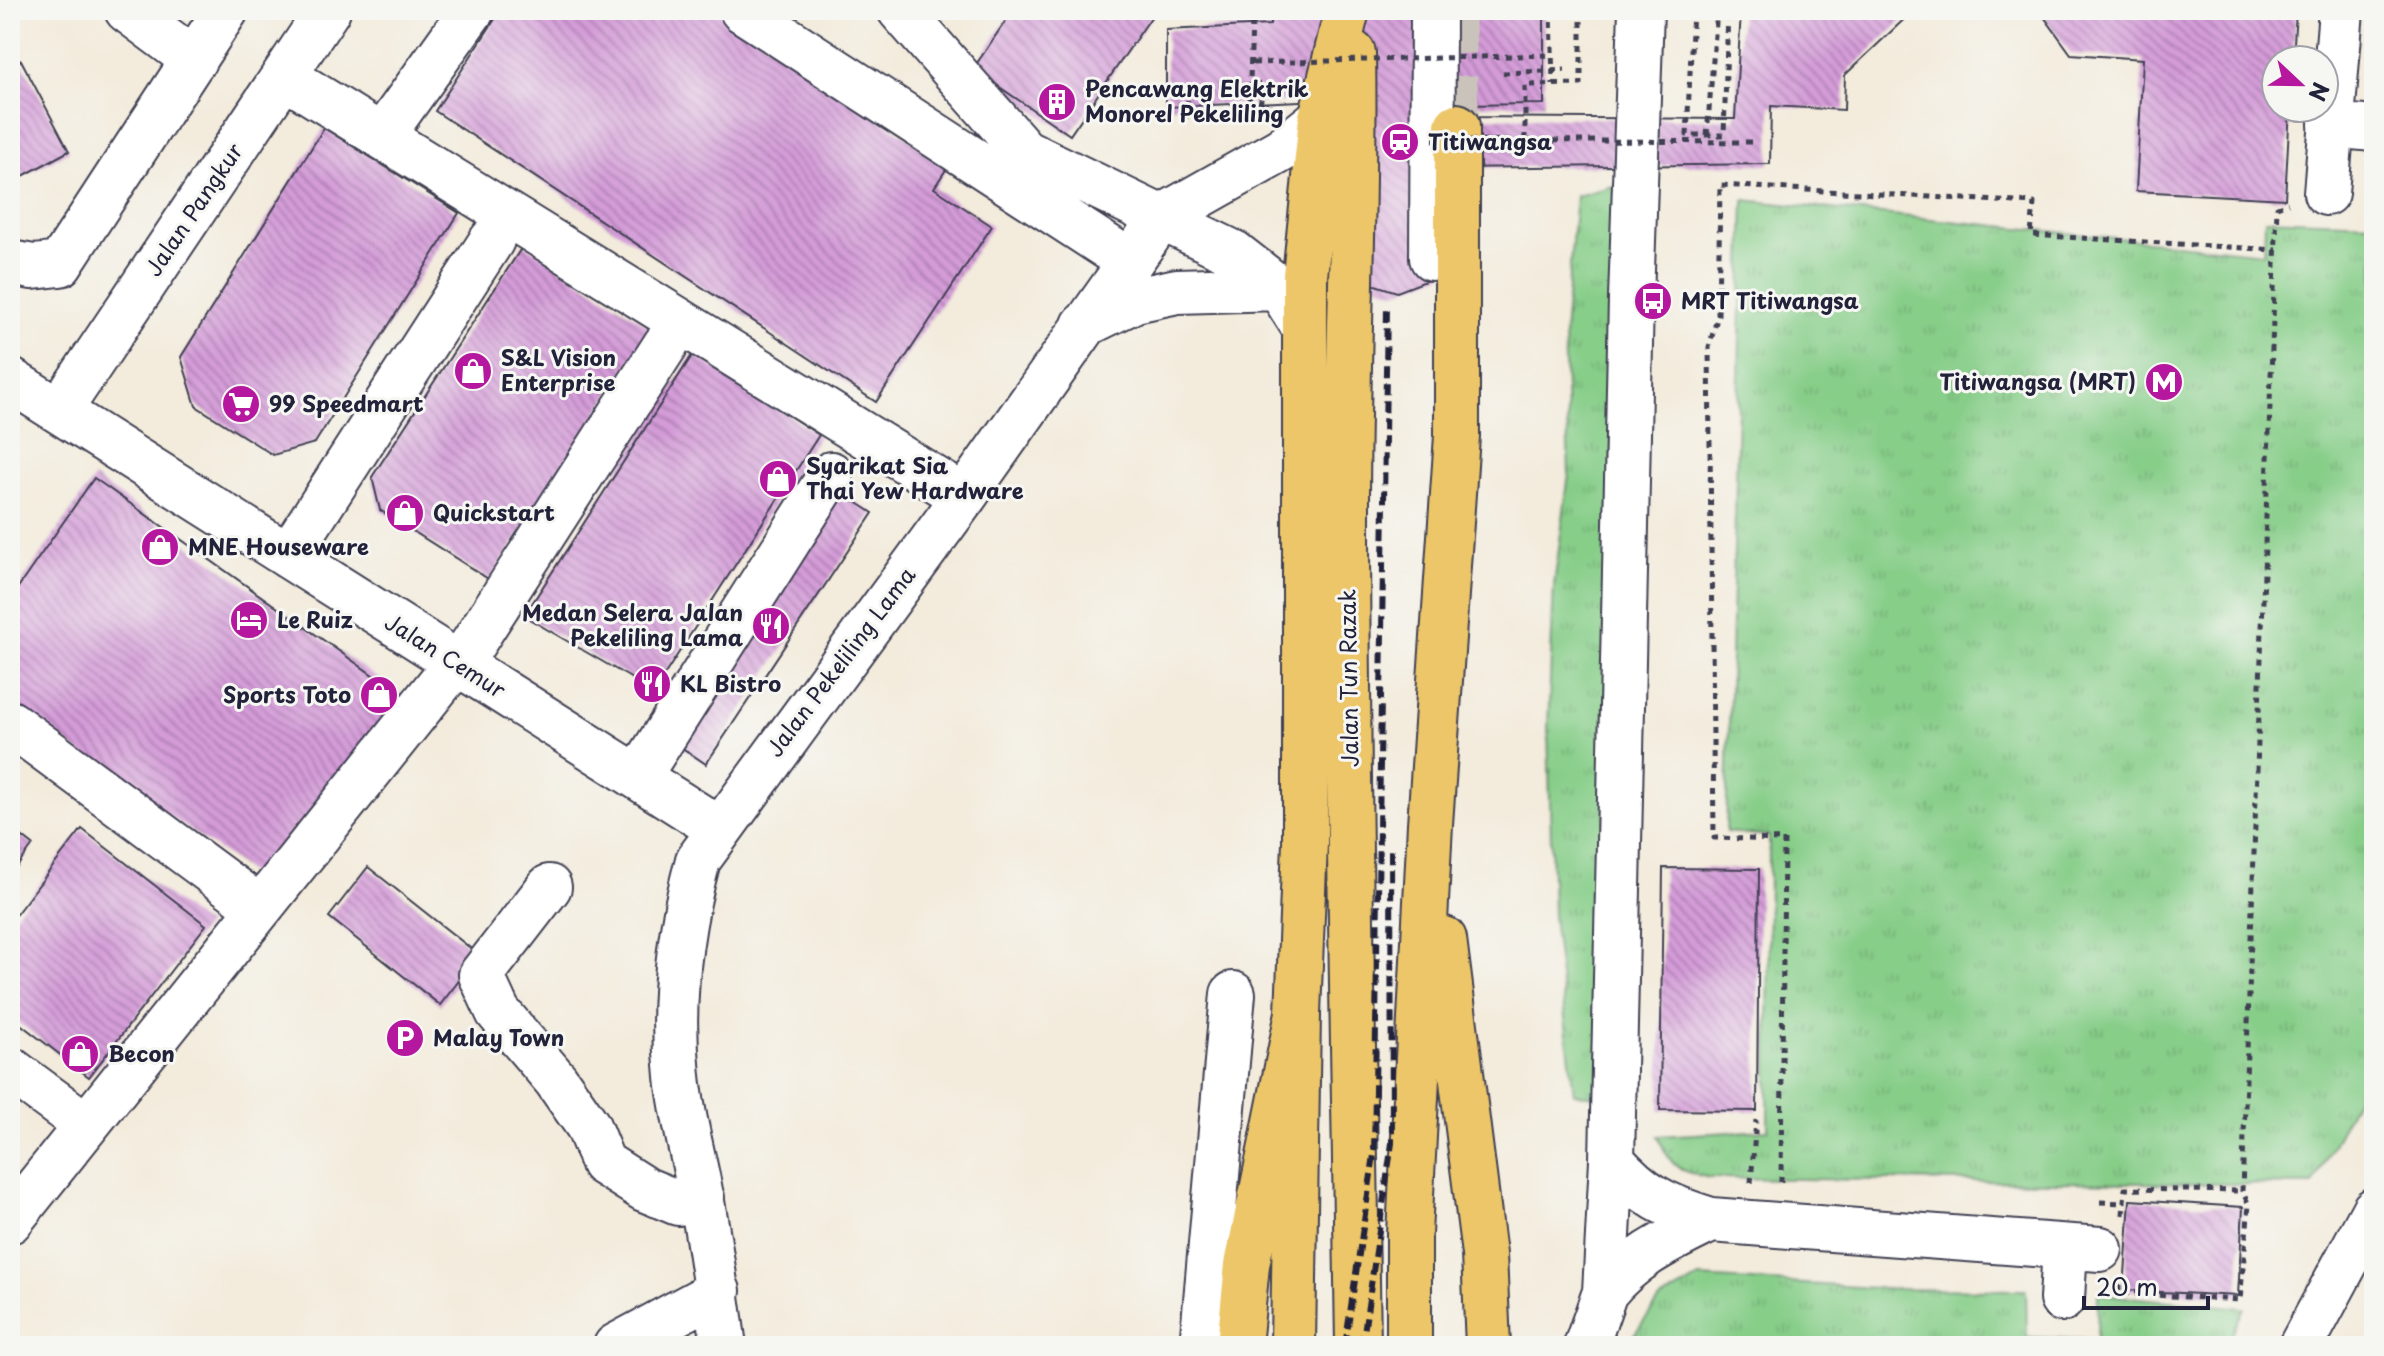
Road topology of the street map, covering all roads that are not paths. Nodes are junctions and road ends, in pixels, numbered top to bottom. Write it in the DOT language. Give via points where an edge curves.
graph roads {
  1 [pos="127,10"];
  2 [pos="226,10"];
  3 [pos="328,10"];
  4 [pos="472,10"];
  5 [pos="742,10"];
  6 [pos="900,10"];
  7 [pos="1350,10"];
  8 [pos="1433,10"];
  9 [pos="1641,10"];
  10 [pos="2341,10"];
  11 [pos="194,60"];
  12 [pos="284,76"];
  13 [pos="1321,118"];
  14 [pos="2331,125"];
  15 [pos="2374,129"];
  16 [pos="1445,133"];
  17 [pos="382,136"];
  18 [pos="2326,193"];
  19 [pos="1162,217"];
  20 [pos="492,240"];
  21 [pos="1432,258"];
  22 [pos="1129,261"];
  23 [pos="10,263"];
  24 [pos="1279,288"];
  25 [pos="1083,325"];
  26 [pos="1305,329"];
  27 [pos="666,344"];
  28 [pos="10,380"];
  29 [pos="59,411"];
  30 [pos="831,474"];
  31 [pos="964,497"];
  32 [pos="288,556"];
  33 [pos="459,665"];
  34 [pos="10,723"];
  35 [pos="638,777"];
  36 [pos="1430,824"];
  37 [pos="718,828"];
  38 [pos="549,887"];
  39 [pos="260,908"];
  40 [pos="1233,994"];
  41 [pos="1298,1013"];
  42 [pos="10,1069"];
  43 [pos="86,1125"];
  44 [pos="1612,1160"];
  45 [pos="702,1198"];
  46 [pos="2374,1210"];
  47 [pos="1711,1220"];
  48 [pos="10,1221"];
  49 [pos="718,1291"];
  50 [pos="1605,1292"];
  51 [pos="2062,1299"];
  52 [pos="616,1346"];
  53 [pos="724,1346"];
  54 [pos="1202,1346"];
  55 [pos="1239,1346"];
  56 [pos="1293,1346"];
  57 [pos="1358,1346"];
  58 [pos="1409,1346"];
  59 [pos="1488,1346"];
  60 [pos="1586,1346"];
  61 [pos="2301,1346"];
  1 -- 11 [label="street"];
  2 -- 11 [label="street"];
  3 -- 12 [label="street, Jalan Pangkur"];
  4 -- 17 [label="street"];
  5 -- 22 [label="street"];
  6 -- 19 [label="street" via="1024,151"];
  7 -- 13 [label="main road, Jalan Tun Razak"];
  7 -- 57 [label="main road, Jalan Tun Razak" via="1356,181 1347,343 1347,534"];
  8 -- 16 [label="street" via="1432,56"];
  9 -- 44 [label="street"];
  10 -- 14 [label="street"];
  11 -- 23 [label="street" via="60,264"];
  12 -- 17 [label="street"];
  12 -- 29 [label="street, Jalan Pangkur"];
  13 -- 19 [label="street, Jalan Pekeliling Lama" via="1281,150"];
  13 -- 26 [label="main road, Jalan Tun Razak" via="1305,276"];
  14 -- 15 [label="street"];
  14 -- 18 [label="street"];
  16 -- 21 [label="street"];
  16 -- 36 [label="main road" via="1457,436"];
  17 -- 31 [label="street"];
  19 -- 22 [label="street, Jalan Pekeliling Lama"];
  19 -- 24 [label="street" via="1234,253"];
  20 -- 32 [label="street"];
  22 -- 25 [label="street, Jalan Pekeliling Lama"];
  24 -- 25 [label="street" via="1177,291 1135,300"];
  24 -- 26 [label="street"];
  25 -- 31 [label="street, Jalan Pekeliling Lama"];
  26 -- 41 [label="main road, Jalan Tun Razak" via="1305,843"];
  27 -- 33 [label="street"];
  28 -- 29 [label="street, Jalan Cemur"];
  29 -- 32 [label="street, Jalan Cemur"];
  30 -- 35 [label="street"];
  31 -- 37 [label="street, Jalan Pekeliling Lama"];
  32 -- 33 [label="street, Jalan Cemur"];
  33 -- 35 [label="street, Jalan Cemur"];
  33 -- 39 [label="street"];
  34 -- 39 [label="street"];
  35 -- 37 [label="street, Jalan Cemur"];
  36 -- 58 [label="main road" via="1409,1234"];
  36 -- 59 [label="main road" via="1484,1254"];
  37 -- 45 [label="street, Jalan Pekeliling Lama" via="698,860 683,915 676,978 678,1078"];
  38 -- 45 [label="street" via="481,975 498,1012 556,1080 603,1163 678,1203"];
  39 -- 43 [label="street"];
  40 -- 54 [label="street"];
  41 -- 55 [label="main road" via="1247,1265"];
  41 -- 56 [label="main road"];
  42 -- 43 [label="street"];
  43 -- 48 [label="street"];
  44 -- 47 [label="street" via="1636,1187 1666,1206"];
  44 -- 50 [label="street"];
  45 -- 49 [label="street, Jalan Pekeliling Lama"];
  46 -- 61 [label="street"];
  47 -- 50 [label="street" via="1626,1267"];
  47 -- 51 [label="street" via="2102,1248"];
  49 -- 52 [label="street"];
  49 -- 53 [label="street, Jalan Pekeliling Lama"];
  50 -- 60 [label="street"];
}
